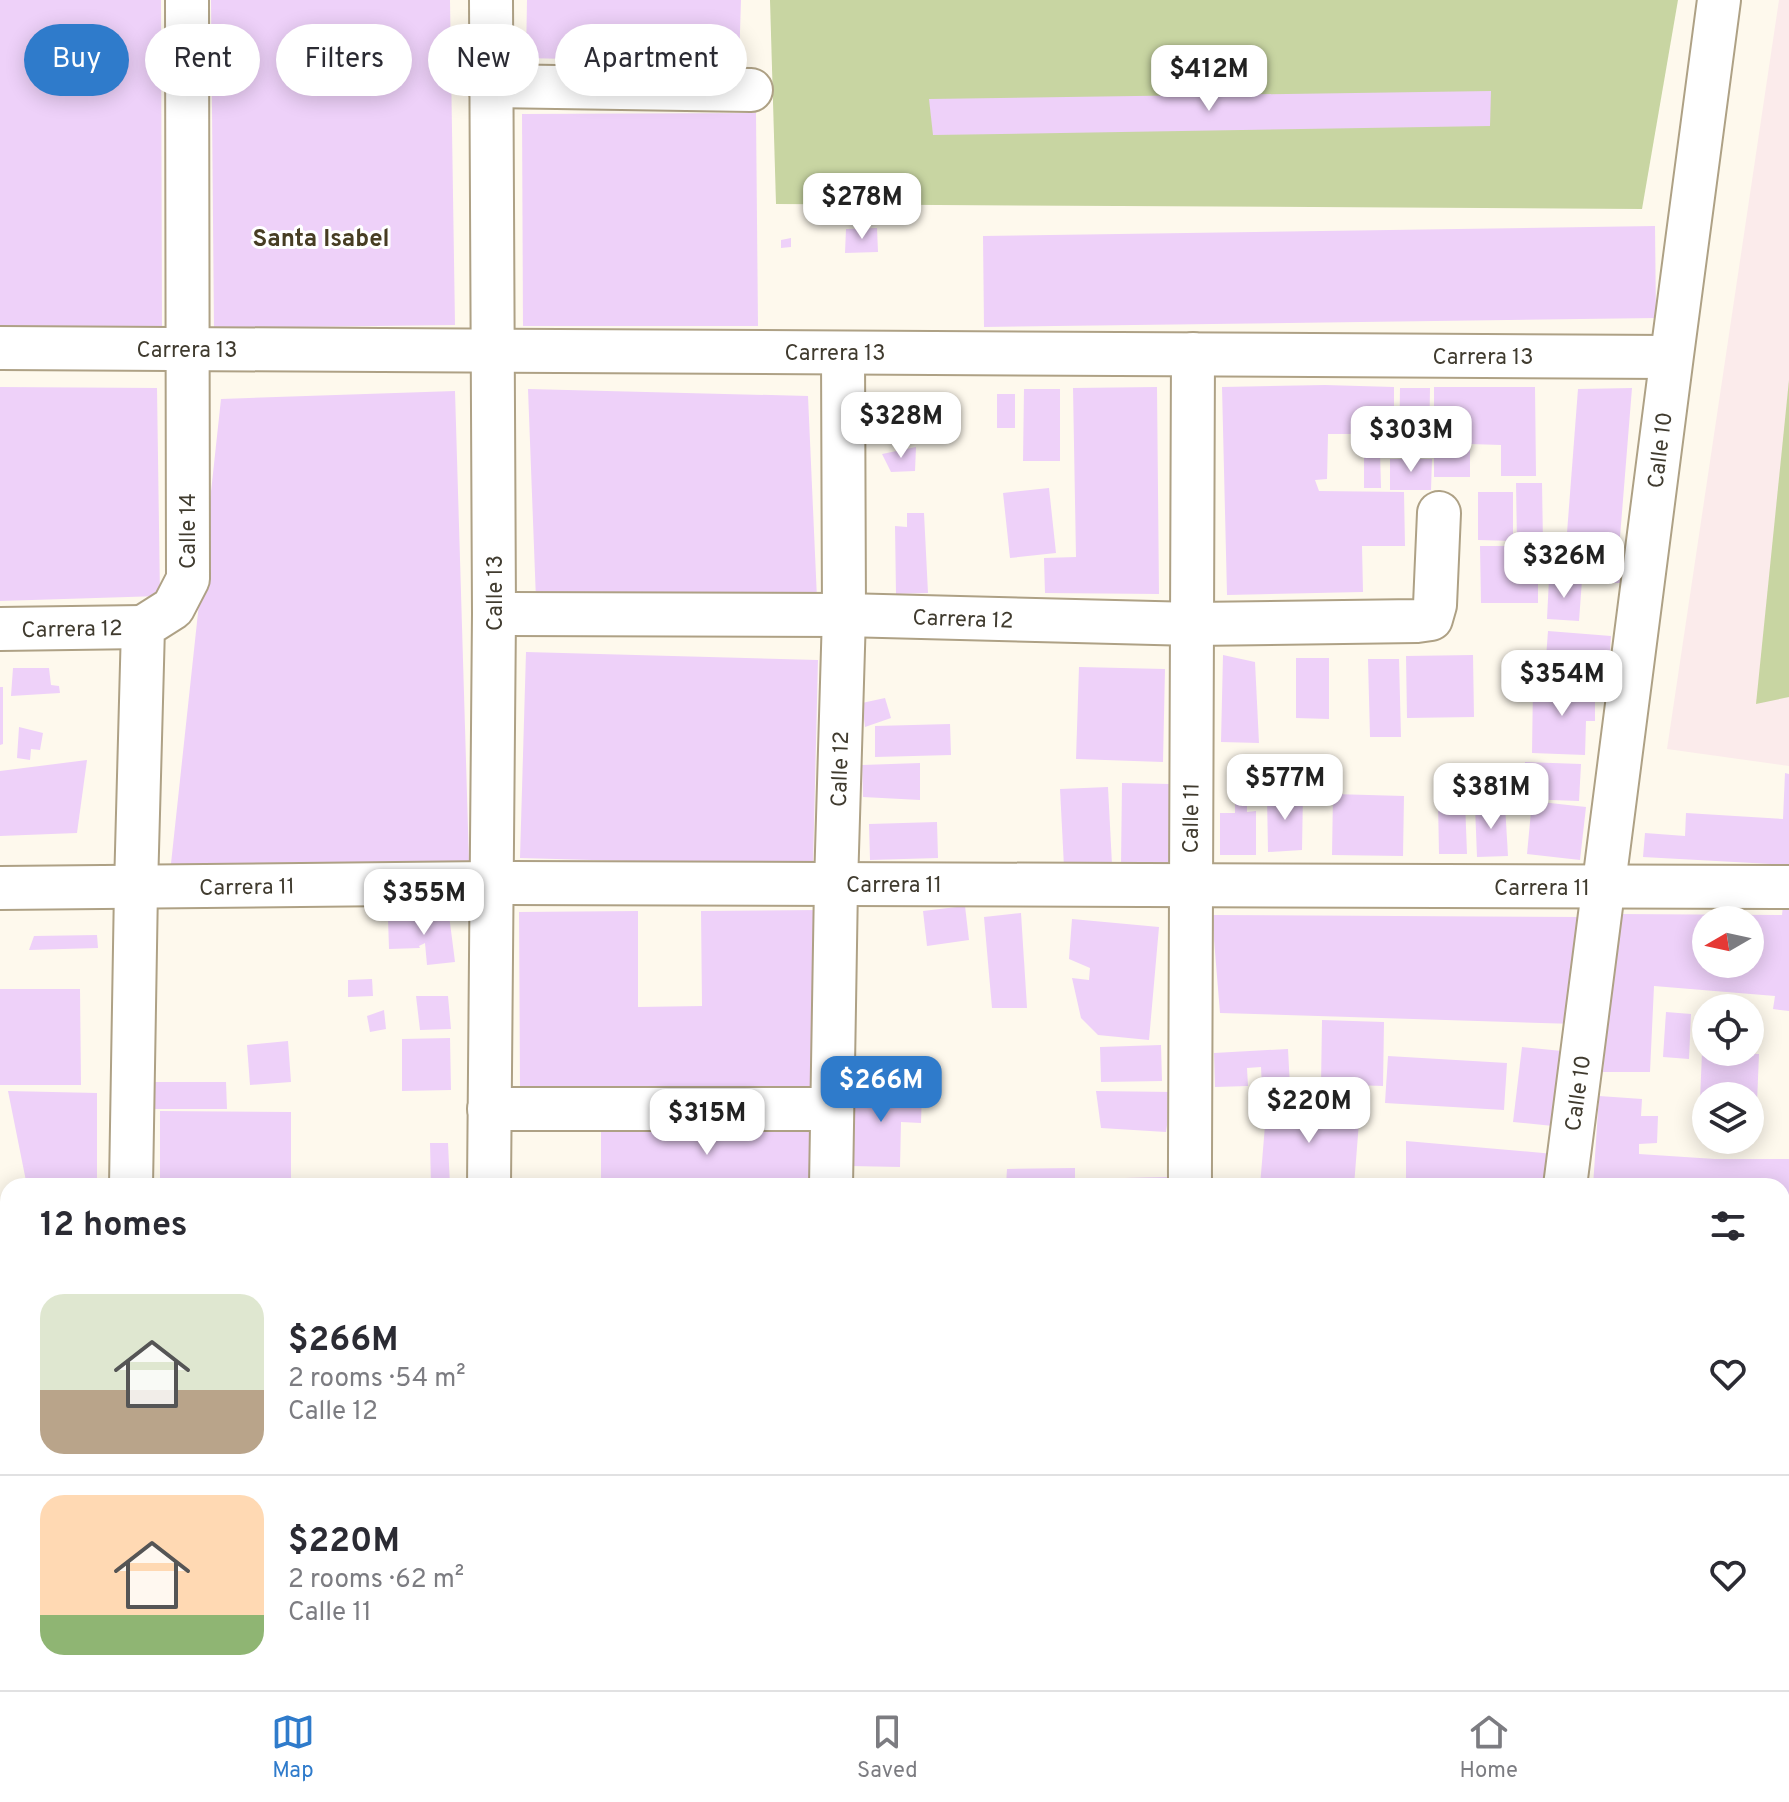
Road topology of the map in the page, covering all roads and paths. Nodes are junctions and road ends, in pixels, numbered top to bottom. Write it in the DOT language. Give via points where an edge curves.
graph roads {
  1 [pos="187,0"];
  2 [pos="491,0"];
  3 [pos="1719,0"];
  4 [pos="490,24"];
  5 [pos="539,87"];
  6 [pos="751,90"];
  7 [pos="489,96"];
  8 [pos="0,348"];
  9 [pos="186,349"];
  10 [pos="491,351"];
  11 [pos="843,353"];
  12 [pos="1193,354"];
  13 [pos="1670,357"];
  14 [pos="1439,513"];
  15 [pos="494,614"];
  16 [pos="844,615"];
  17 [pos="1194,624"];
  18 [pos="143,627"];
  19 [pos="0,629"];
  20 [pos="490,883"];
  21 [pos="1189,884"];
  22 [pos="836,885"];
  23 [pos="1605,887"];
  24 [pos="1789,887"];
  25 [pos="0,888"];
  26 [pos="136,888"];
  27 [pos="489,1109"];
  28 [pos="832,1109"];
  29 [pos="131,1178"];
  30 [pos="489,1178"];
  31 [pos="831,1178"];
  32 [pos="1190,1178"];
  33 [pos="1566,1178"];
  1 -- 9 [label="street, Calle 14"];
  2 -- 4 [label="street, Calle 13"];
  3 -- 13 [label="street, Calle 10"];
  5 -- 6 [label="street"];
  7 -- 10 [label="street, Calle 13"];
  8 -- 9 [label="street, Carrera 13"];
  9 -- 10 [label="street, Carrera 13"];
  9 -- 18 [label="street, Calle 14" via="188,579 173,608"];
  10 -- 11 [label="street, Carrera 13"];
  10 -- 15 [label="street, Calle 13"];
  11 -- 12 [label="street, Carrera 13"];
  11 -- 16 [label="street, Calle 12"];
  12 -- 13 [label="street, Carrera 13"];
  12 -- 17 [label="street, Calle 11"];
  13 -- 23 [label="street, Calle 10"];
  14 -- 17 [label="street, Carrera 12" via="1431,619"];
  15 -- 16 [label="street, Carrera 12"];
  15 -- 20 [label="street, Calle 13"];
  16 -- 17 [label="street, Carrera 12"];
  16 -- 22 [label="street, Calle 12"];
  17 -- 21 [label="street, Calle 11"];
  18 -- 19 [label="street, Carrera 12"];
  18 -- 26 [label="street"];
  20 -- 22 [label="street, Carrera 11"];
  20 -- 26 [label="street, Carrera 11"];
  20 -- 27 [label="street, Calle 13"];
  21 -- 22 [label="street, Carrera 11"];
  21 -- 23 [label="street, Carrera 11"];
  21 -- 32 [label="street, Calle 11"];
  22 -- 28 [label="street, Calle 12"];
  23 -- 24 [label="street, Carrera 11"];
  23 -- 33 [label="street, Calle 10"];
  25 -- 26 [label="street, Carrera 11"];
  26 -- 29 [label="street"];
  27 -- 28 [label="street"];
  27 -- 30 [label="street, Calle 13"];
  28 -- 31 [label="street, Calle 12"];
}
